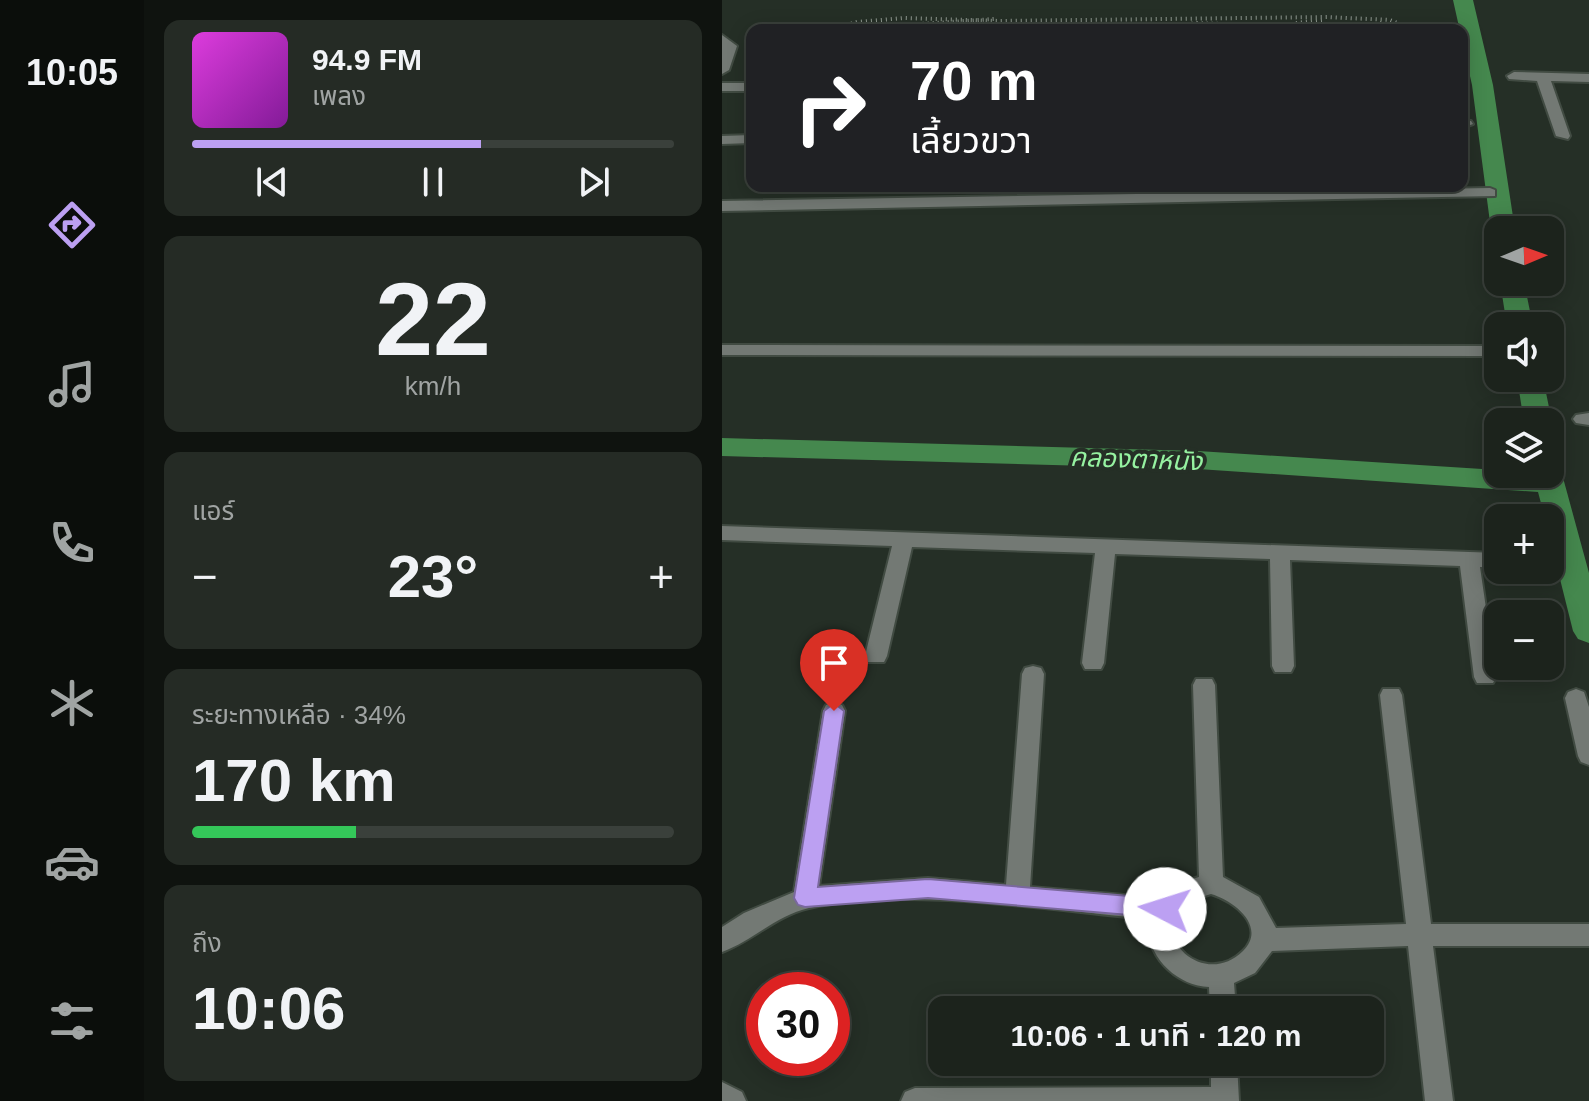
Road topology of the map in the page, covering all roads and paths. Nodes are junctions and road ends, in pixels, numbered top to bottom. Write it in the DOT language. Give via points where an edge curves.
graph roads {
  1 [pos="842,24"];
  2 [pos="938,24"];
  3 [pos="1186,24"];
  4 [pos="1238,24"];
  5 [pos="1288,24"];
  6 [pos="1380,24"];
  7 [pos="1401,24"];
  8 [pos="1409,24"];
  9 [pos="722,39"];
  10 [pos="722,70"];
  11 [pos="1514,76"];
  12 [pos="1543,77"];
  13 [pos="1589,78"];
  14 [pos="722,87"];
  15 [pos="746,87"];
  16 [pos="1563,136"];
  17 [pos="746,139"];
  18 [pos="722,140"];
  19 [pos="1490,193"];
  20 [pos="722,206"];
  21 [pos="722,350"];
  22 [pos="1484,351"];
  23 [pos="722,533"];
  24 [pos="904,538"];
  25 [pos="1106,546"];
  26 [pos="1280,553"];
  27 [pos="1469,559"];
  28 [pos="1484,560"];
  29 [pos="876,656"];
  30 [pos="1093,663"];
  31 [pos="1283,666"];
  32 [pos="1484,670"];
  33 [pos="1033,674"];
  34 [pos="1204,685"];
  35 [pos="1391,695"];
  36 [pos="1576,698"];
  37 [pos="834,711"];
  38 [pos="1589,756"];
  39 [pos="1211,884"];
  40 [pos="1017,897"];
  41 [pos="805,898"];
  42 [pos="1165,909"];
  43 [pos="1419,935"];
  44 [pos="1589,935"];
  45 [pos="1262,940"];
  46 [pos="722,941"];
  47 [pos="1221,976"];
  48 [pos="1222,996"];
  49 [pos="1224,1076"];
  50 [pos="722,1095"];
  51 [pos="732,1101"];
  52 [pos="915,1101"];
  53 [pos="984,1101"];
  54 [pos="1225,1101"];
  55 [pos="1439,1101"];
  1 -- 7 [label="path" via="1327,17"];
  2 -- 8 [label="path" via="997,18 1321,14"];
  3 -- 4 [label="path"];
  5 -- 6 [label="path"];
  9 -- 10 [label="street" via="730,46"];
  11 -- 12 [label="street"];
  12 -- 13 [label="street"];
  12 -- 16 [label="street"];
  14 -- 15 [label="street"];
  17 -- 18 [label="street"];
  19 -- 20 [label="street"];
  21 -- 22 [label="street"];
  23 -- 24 [label="street"];
  24 -- 25 [label="street"];
  24 -- 29 [label="street"];
  25 -- 26 [label="street"];
  25 -- 30 [label="street"];
  26 -- 27 [label="street"];
  26 -- 31 [label="street"];
  27 -- 28 [label="street"];
  27 -- 32 [label="street"];
  33 -- 40 [label="street"];
  34 -- 39 [label="street"];
  35 -- 43 [label="street"];
  36 -- 38 [label="street"];
  37 -- 41 [label="street"];
  39 -- 42 [label="street" via="1184,890"];
  39 -- 45 [label="street" via="1240,892 1252,902 1263,927"];
  40 -- 41 [label="street" via="928,889"];
  40 -- 42 [label="street"];
  41 -- 46 [label="street"];
  42 -- 47 [label="street" via="1160,937 1175,963 1205,976"];
  43 -- 44 [label="street"];
  43 -- 45 [label="street"];
  43 -- 55 [label="street"];
  45 -- 47 [label="street" via="1248,964"];
  47 -- 48 [label="street"];
  49 -- 54 [label="street"];
  50 -- 51 [label="street"];
  52 -- 53 [label="street"];
  53 -- 54 [label="street"];
}
